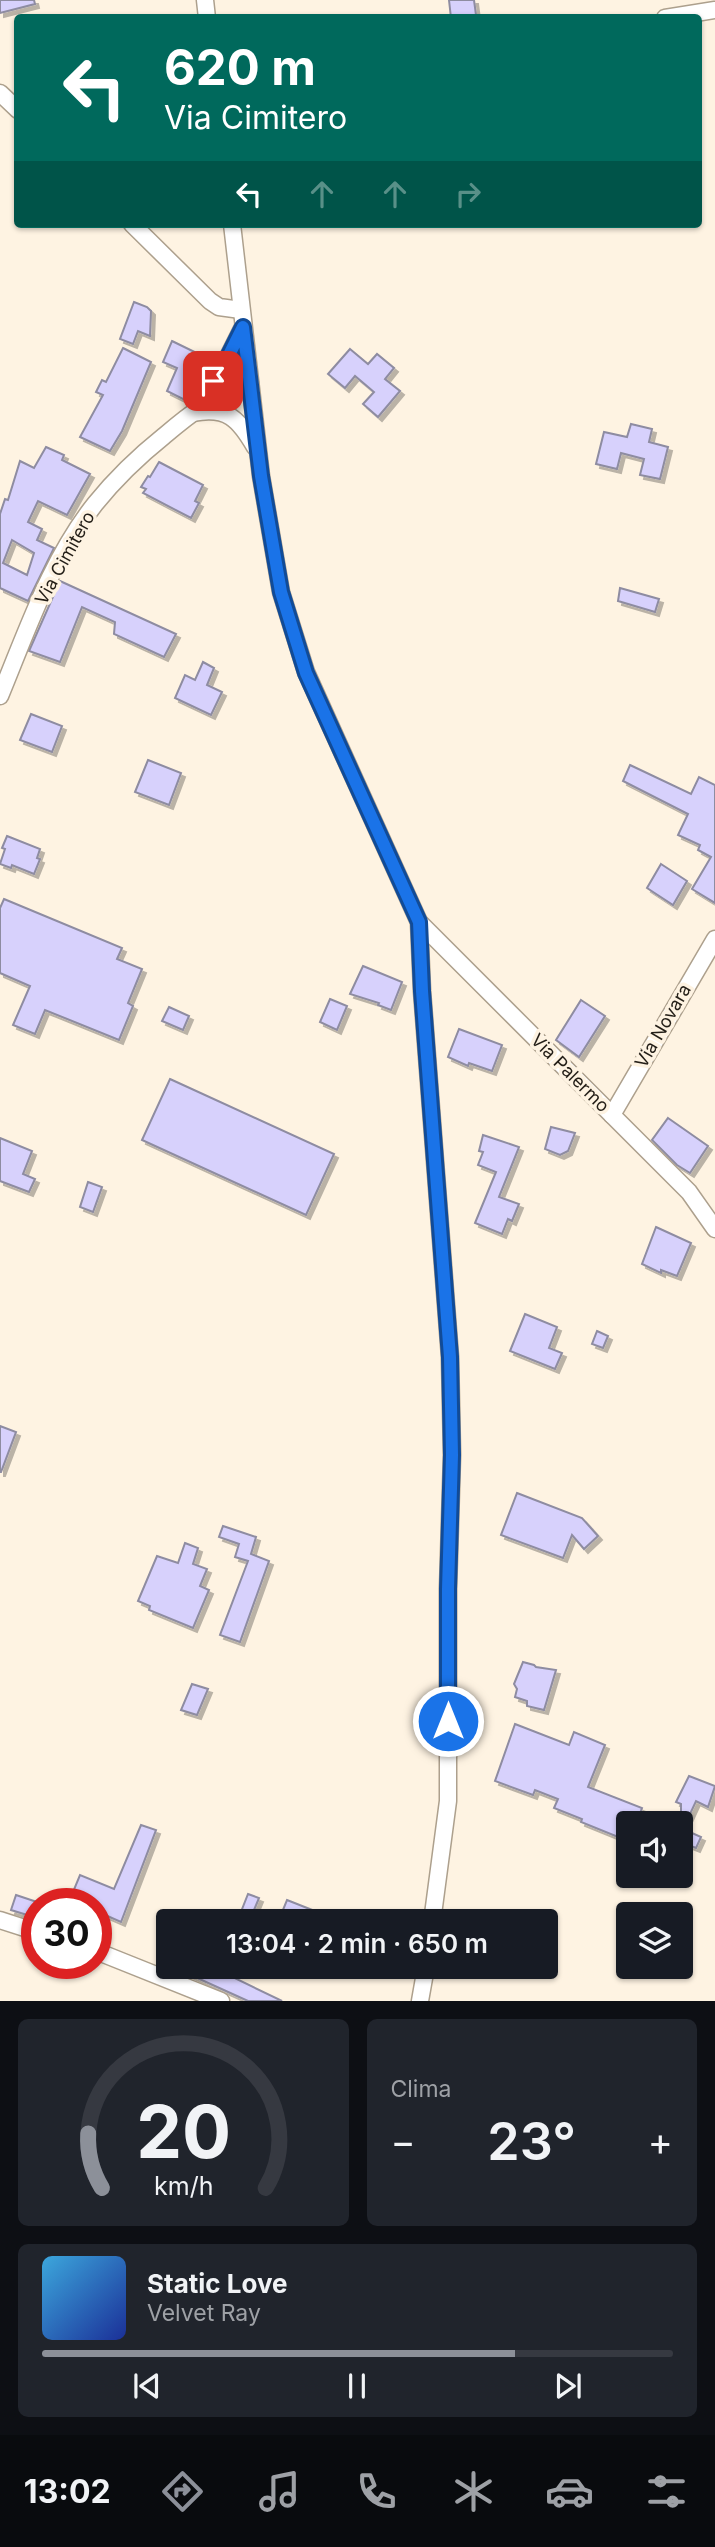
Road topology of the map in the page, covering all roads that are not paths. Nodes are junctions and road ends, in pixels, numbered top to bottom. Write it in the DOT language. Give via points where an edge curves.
graph roads {
  1 [pos="715,10"];
  2 [pos="690,14"];
  3 [pos="0,93"];
  4 [pos="14,106"];
  5 [pos="136,228"];
  6 [pos="232,228"];
  7 [pos="241,310"];
  8 [pos="243,327"];
  9 [pos="250,383"];
  10 [pos="191,413"];
  11 [pos="258,452"];
  12 [pos="0,696"];
  13 [pos="419,922"];
  14 [pos="715,939"];
  15 [pos="612,1115"];
  16 [pos="715,1229"];
  17 [pos="434,1909"];
  18 [pos="0,1920"];
  19 [pos="21,1927"];
  20 [pos="112,1957"];
  21 [pos="424,1979"];
  22 [pos="221,2001"];
  23 [pos="420,2001"];
  1 -- 2 [label="street"];
  3 -- 4 [label="street"];
  5 -- 7 [label="street" via="210,301"];
  6 -- 7 [label="street"];
  7 -- 8 [label="street"];
  8 -- 9 [label="street"];
  8 -- 10 [label="street, Via Cimitero"];
  9 -- 10 [label="street, Via Cimitero" via="214,397"];
  9 -- 11 [label="street"];
  10 -- 11 [label="street" via="209,410 235,418"];
  10 -- 12 [label="street, Via Cimitero" via="135,460 94,505 55,567"];
  11 -- 13 [label="street" via="281,592 306,673"];
  13 -- 15 [label="street, Via Palermo"];
  13 -- 17 [label="street" via="450,1357 452,1455 448,1801"];
  14 -- 15 [label="street, Via Novara"];
  15 -- 16 [label="street, Via Palermo" via="689,1192"];
  18 -- 19 [label="street"];
  20 -- 22 [label="street"];
  21 -- 23 [label="street"];
}
